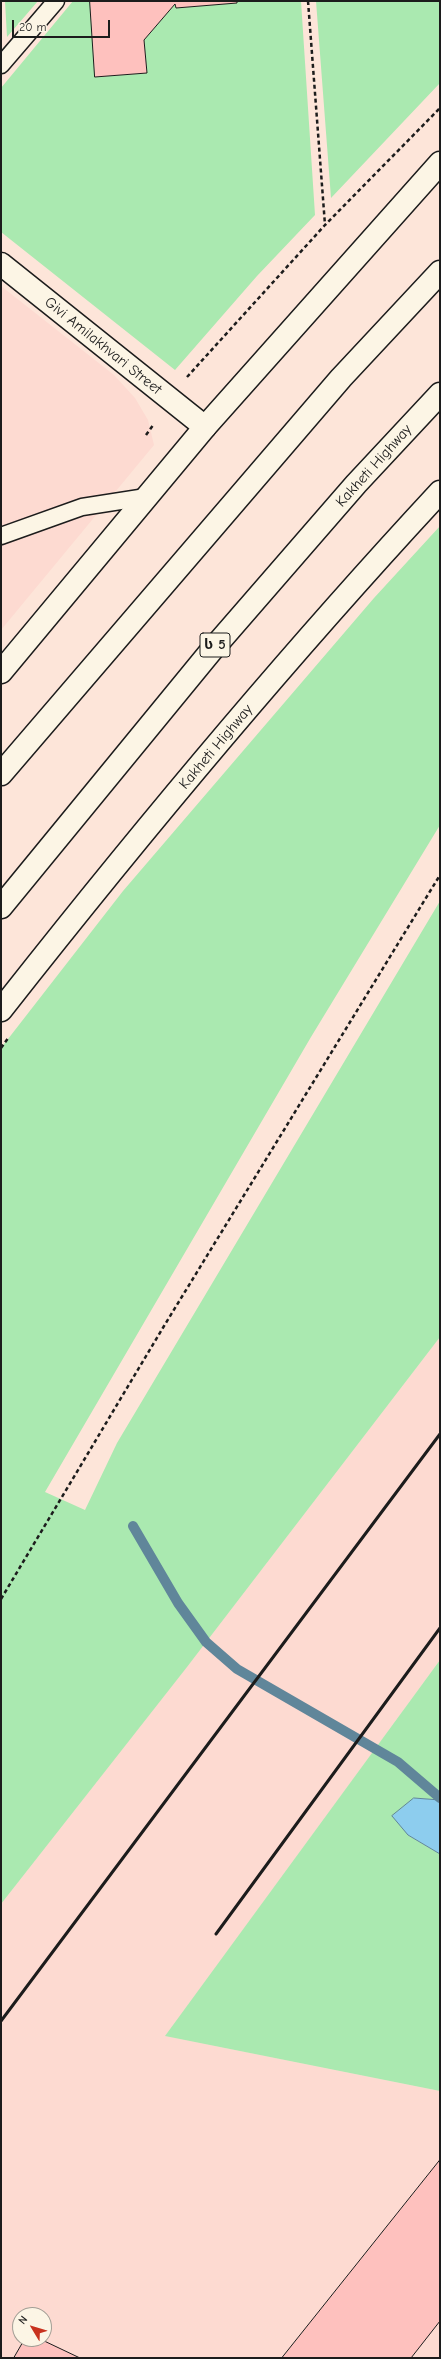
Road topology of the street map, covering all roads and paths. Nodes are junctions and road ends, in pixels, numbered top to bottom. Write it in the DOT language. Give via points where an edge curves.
graph roads {
  1 [pos="56,1"];
  2 [pos="308,1"];
  3 [pos="1,65"];
  4 [pos="440,108"];
  5 [pos="440,163"];
  6 [pos="325,225"];
  7 [pos="1,264"];
  8 [pos="440,272"];
  9 [pos="188,376"];
  10 [pos="440,394"];
  11 [pos="205,427"];
  12 [pos="440,492"];
  13 [pos="146,497"];
  14 [pos="1,536"];
  15 [pos="1,672"];
  16 [pos="1,774"];
  17 [pos="440,875"];
  18 [pos="1,906"];
  19 [pos="1,1010"];
  20 [pos="1,1599"];
  1 -- 3 [label="lane"];
  2 -- 6 [label="path"];
  4 -- 6 [label="path"];
  5 -- 11 [label="main road"];
  6 -- 9 [label="path"];
  7 -- 11 [label="main road, Givi Amilakhvari Street"];
  8 -- 16 [label="main road" via="341,378"];
  10 -- 18 [label="main road, Kakheti Highway / ს 5" via="356,484 210,650"];
  11 -- 13 [label="main road"];
  12 -- 19 [label="main road, Kakheti Highway" via="346,594 222,740 114,868"];
  13 -- 14 [label="lane" via="82,507"];
  13 -- 15 [label="main road"];
  17 -- 20 [label="path" via="168,1319"];
}
